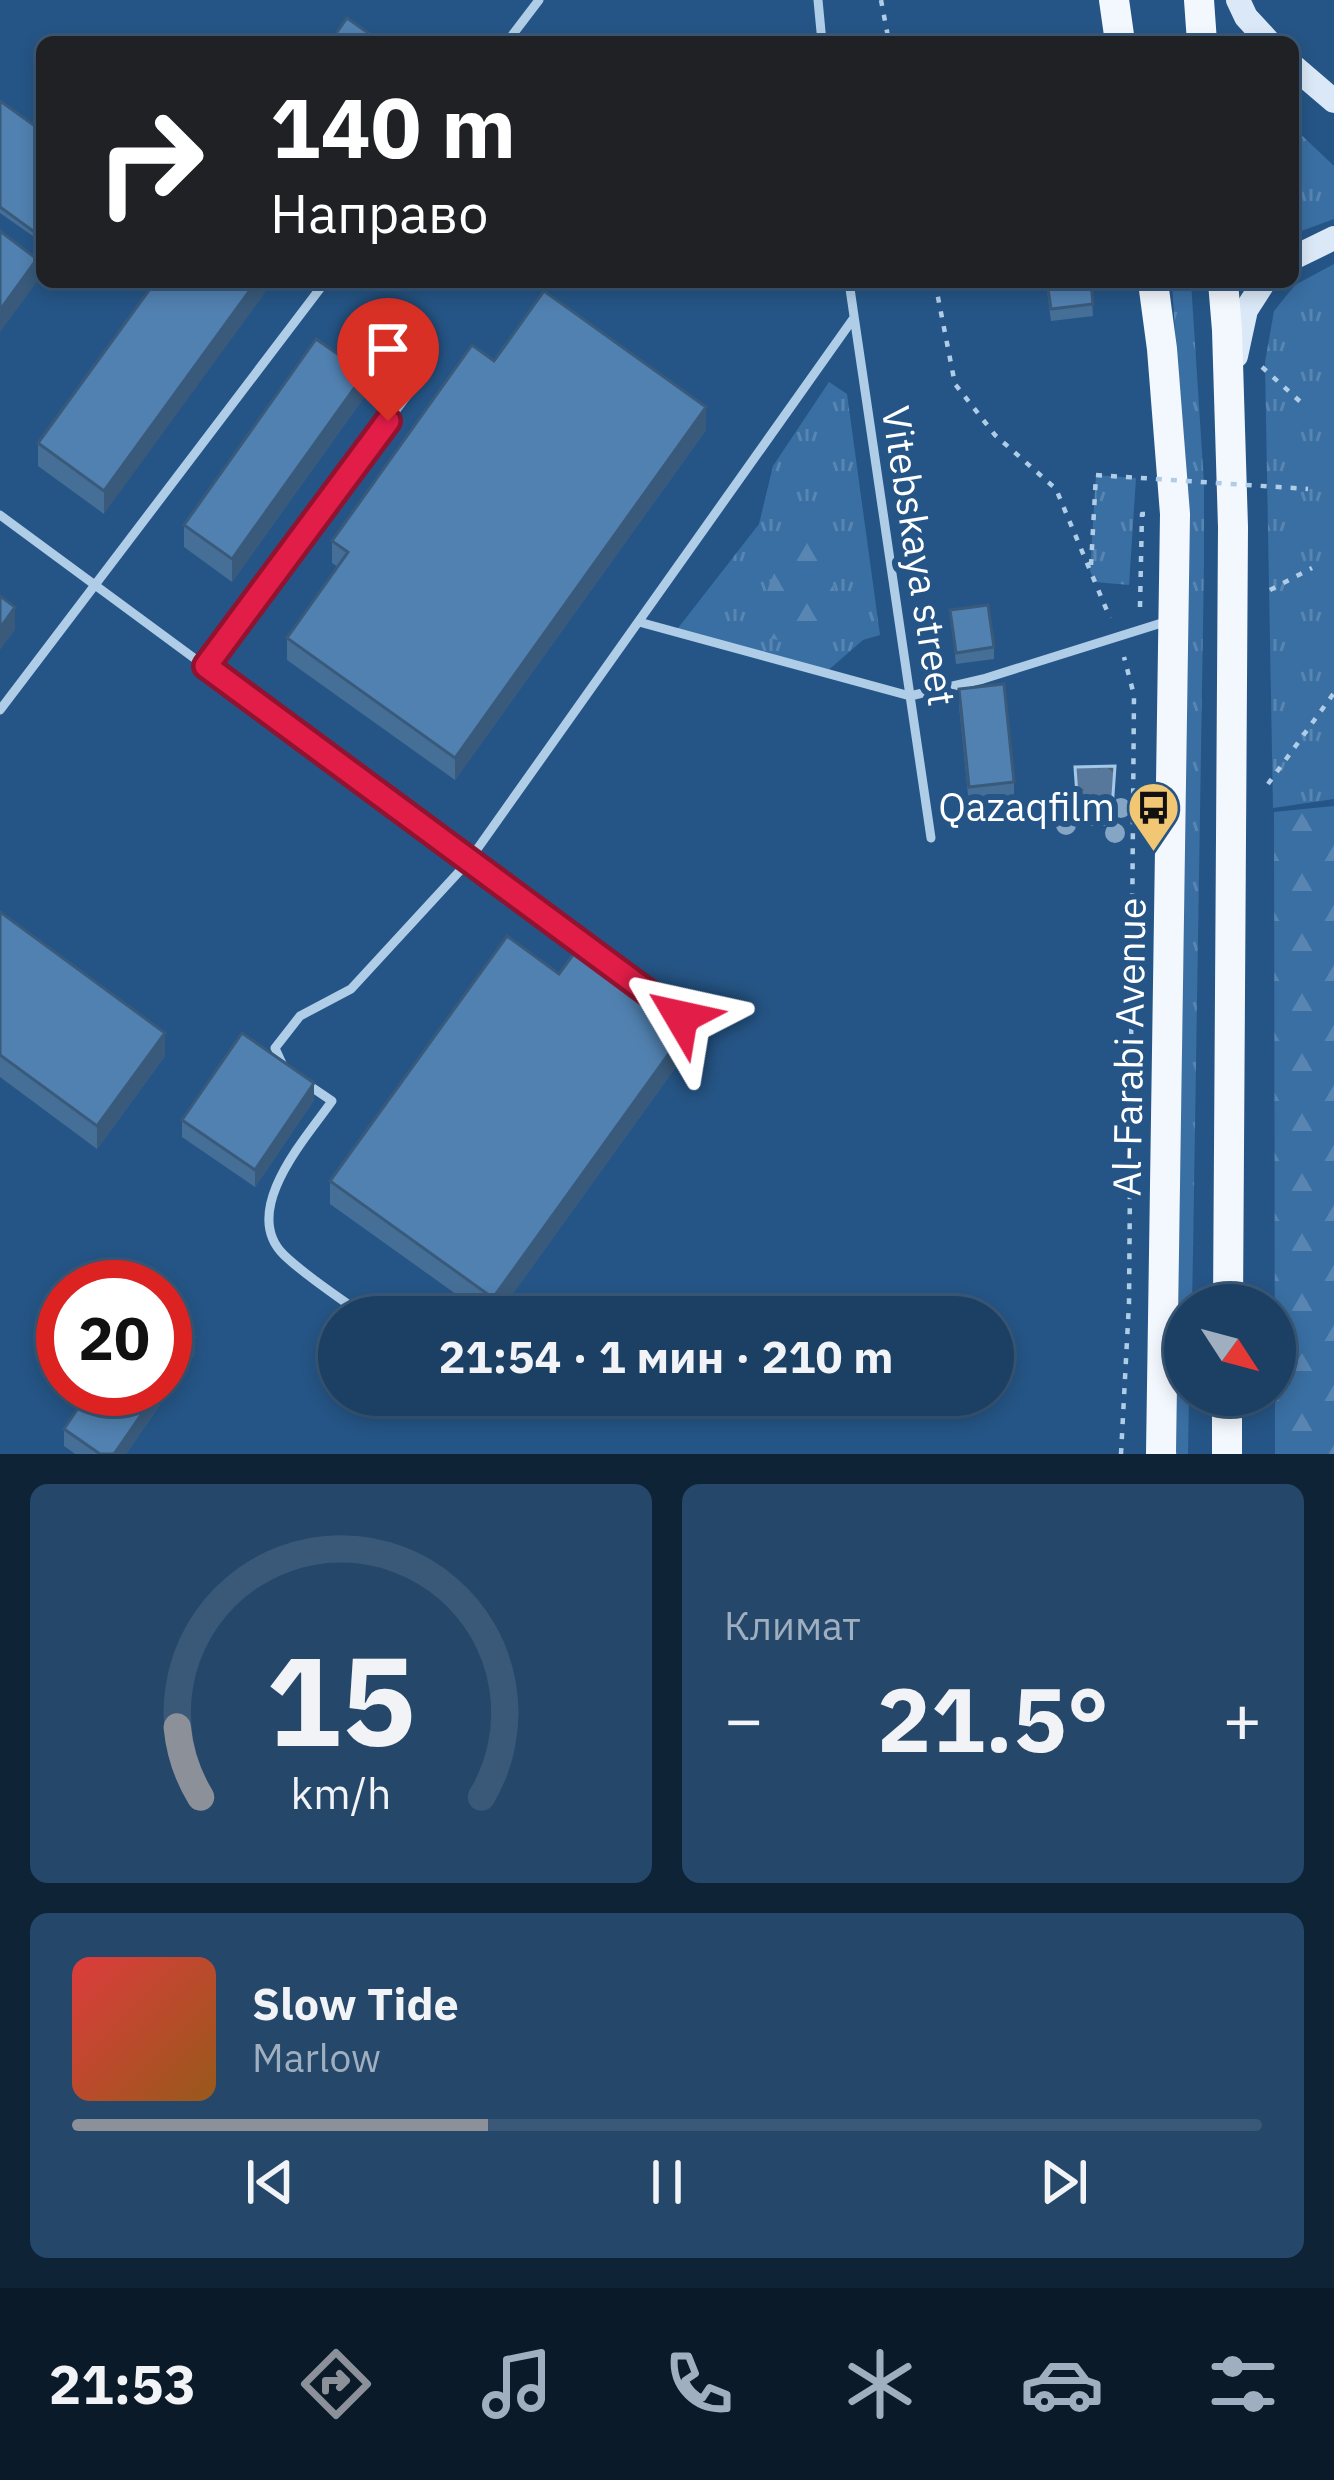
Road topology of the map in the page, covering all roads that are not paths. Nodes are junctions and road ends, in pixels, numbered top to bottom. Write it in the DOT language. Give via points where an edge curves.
graph roads {
  1 [pos="539,0"];
  2 [pos="818,0"];
  3 [pos="1114,0"];
  4 [pos="1198,0"];
  5 [pos="1238,0"];
  6 [pos="512,36"];
  7 [pos="822,36"];
  8 [pos="1119,36"];
  9 [pos="1201,36"];
  10 [pos="1264,36"];
  11 [pos="1299,71"];
  12 [pos="1334,101"];
  13 [pos="1334,238"];
  14 [pos="1299,255"];
  15 [pos="320,288"];
  16 [pos="850,288"];
  17 [pos="1154,288"];
  18 [pos="1223,288"];
  19 [pos="1260,288"];
  20 [pos="853,319"];
  21 [pos="414,386"];
  22 [pos="1229,400"];
  23 [pos="0,515"];
  24 [pos="95,585"];
  25 [pos="1173,620"];
  26 [pos="639,622"];
  27 [pos="206,666"];
  28 [pos="910,696"];
  29 [pos="0,710"];
  30 [pos="931,838"];
  31 [pos="468,862"];
  32 [pos="643,989"];
  33 [pos="1228,1284"];
  34 [pos="338,1296"];
  35 [pos="1227,1416"];
  36 [pos="1161,1454"];
  37 [pos="1227,1454"];
  1 -- 6 [label="lane"];
  2 -- 7 [label="lane"];
  3 -- 8 [label="main road"];
  4 -- 9 [label="main road"];
  5 -- 10 [label="street"];
  11 -- 12 [label="street"];
  13 -- 14 [label="street"];
  15 -- 24 [label="lane"];
  16 -- 20 [label="lane, Vitebskaya street"];
  17 -- 25 [label="main road, Al-Farabi Avenue" via="1175,509"];
  18 -- 22 [label="main road"];
  19 -- 22 [label="street" via="1239,335"];
  20 -- 26 [label="lane"];
  20 -- 28 [label="lane, Vitebskaya street"];
  21 -- 27 [label="lane"];
  22 -- 33 [label="main road"];
  23 -- 24 [label="lane"];
  24 -- 27 [label="lane"];
  24 -- 29 [label="lane"];
  25 -- 28 [label="lane"];
  25 -- 36 [label="main road, Al-Farabi Avenue"];
  26 -- 28 [label="lane"];
  26 -- 31 [label="lane"];
  27 -- 31 [label="lane"];
  28 -- 30 [label="lane, Vitebskaya street"];
  31 -- 32 [label="lane"];
  31 -- 34 [label="lane" via="351,989 300,1016 275,1048 286,1070 332,1101 280,1174 267,1224 280,1252"];
  35 -- 37 [label="main road"];
}
